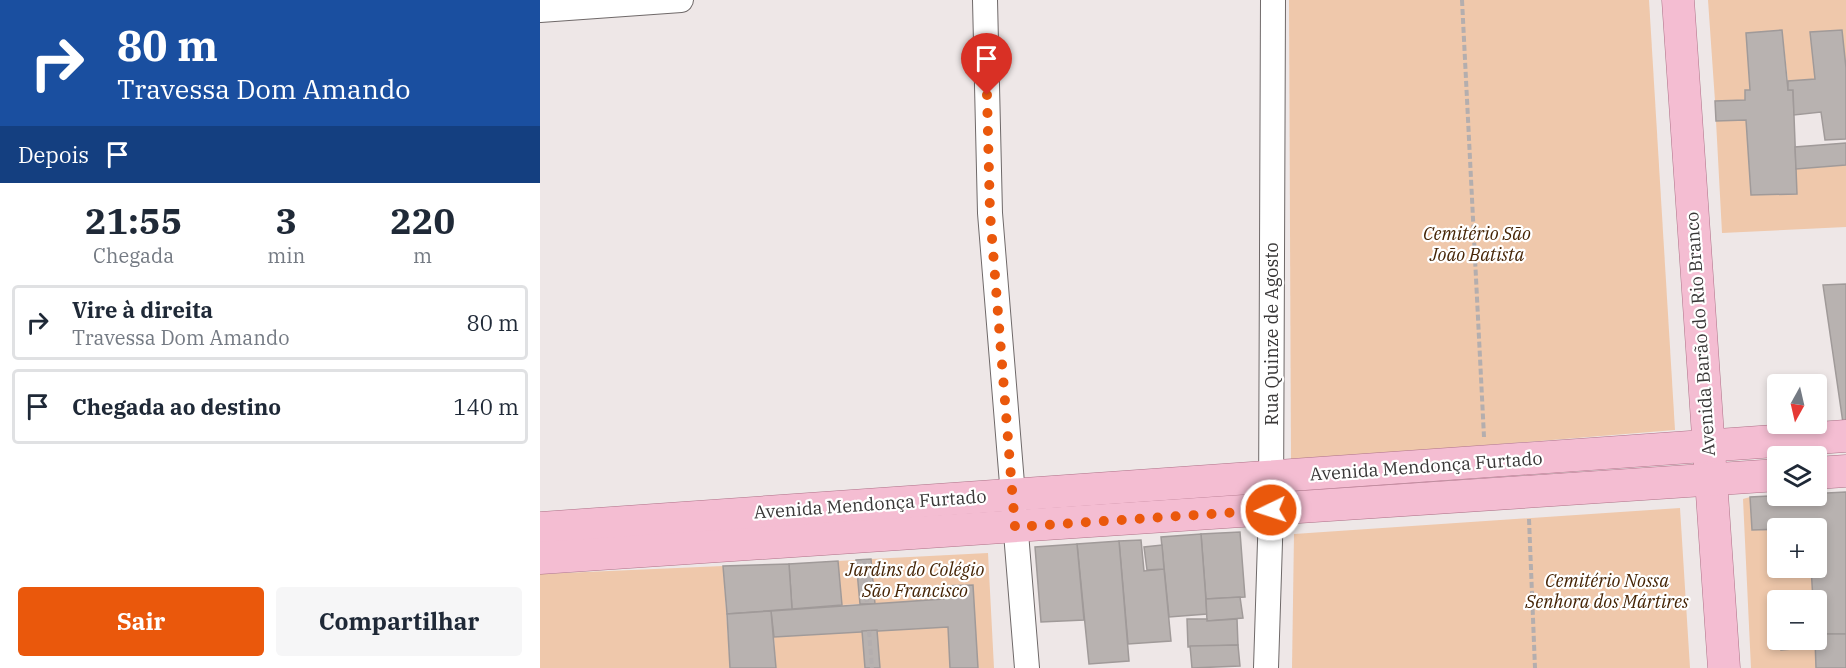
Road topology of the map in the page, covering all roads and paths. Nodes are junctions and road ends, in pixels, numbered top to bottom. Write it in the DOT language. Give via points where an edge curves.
graph roads {
  1 [pos="681,0"];
  2 [pos="985,0"];
  3 [pos="1273,0"];
  4 [pos="1462,0"];
  5 [pos="1678,0"];
  6 [pos="540,10"];
  7 [pos="1846,436"];
  8 [pos="1708,445"];
  9 [pos="1488,461"];
  10 [pos="1846,471"];
  11 [pos="1827,472"];
  12 [pos="1767,476"];
  13 [pos="1271,477"];
  14 [pos="1710,479"];
  15 [pos="1013,494"];
  16 [pos="1271,510"];
  17 [pos="1529,519"];
  18 [pos="1015,527"];
  19 [pos="540,528"];
  20 [pos="540,558"];
  21 [pos="864,560"];
  22 [pos="867,604"];
  23 [pos="870,631"];
  24 [pos="872,668"];
  25 [pos="1027,668"];
  26 [pos="1266,668"];
  27 [pos="1535,668"];
  28 [pos="1724,668"];
  1 -- 6 [label="street"];
  2 -- 15 [label="street" via="990,213"];
  3 -- 13 [label="street, Rua Quinze de Agosto"];
  4 -- 9 [label="path" via="1484,444"];
  5 -- 8 [label="main road, Avenida Barão do Rio Branco"];
  7 -- 8 [label="main road, Avenida Mendonça Furtado"];
  8 -- 9 [label="main road, Avenida Mendonça Furtado"];
  8 -- 14 [label="main road, Avenida Barão do Rio Branco"];
  9 -- 13 [label="main road, Avenida Mendonça Furtado"];
  10 -- 11 [label="main road"];
  12 -- 14 [label="main road, Avenida Mendonça Furtado"];
  13 -- 15 [label="main road, Avenida Mendonça Furtado"];
  13 -- 16 [label="street, Rua Quinze de Agosto"];
  14 -- 16 [label="main road, Avenida Mendonça Furtado"];
  14 -- 28 [label="main road, Avenida Barão do Rio Branco"];
  15 -- 18 [label="street"];
  15 -- 19 [label="main road, Avenida Mendonça Furtado"];
  16 -- 18 [label="main road, Avenida Mendonça Furtado"];
  16 -- 26 [label="street, Rua Quinze de Agosto"];
  17 -- 27 [label="path"];
  18 -- 20 [label="main road, Avenida Mendonça Furtado"];
  18 -- 25 [label="street"];
  21 -- 22 [label="path"];
  23 -- 24 [label="path"];
}
